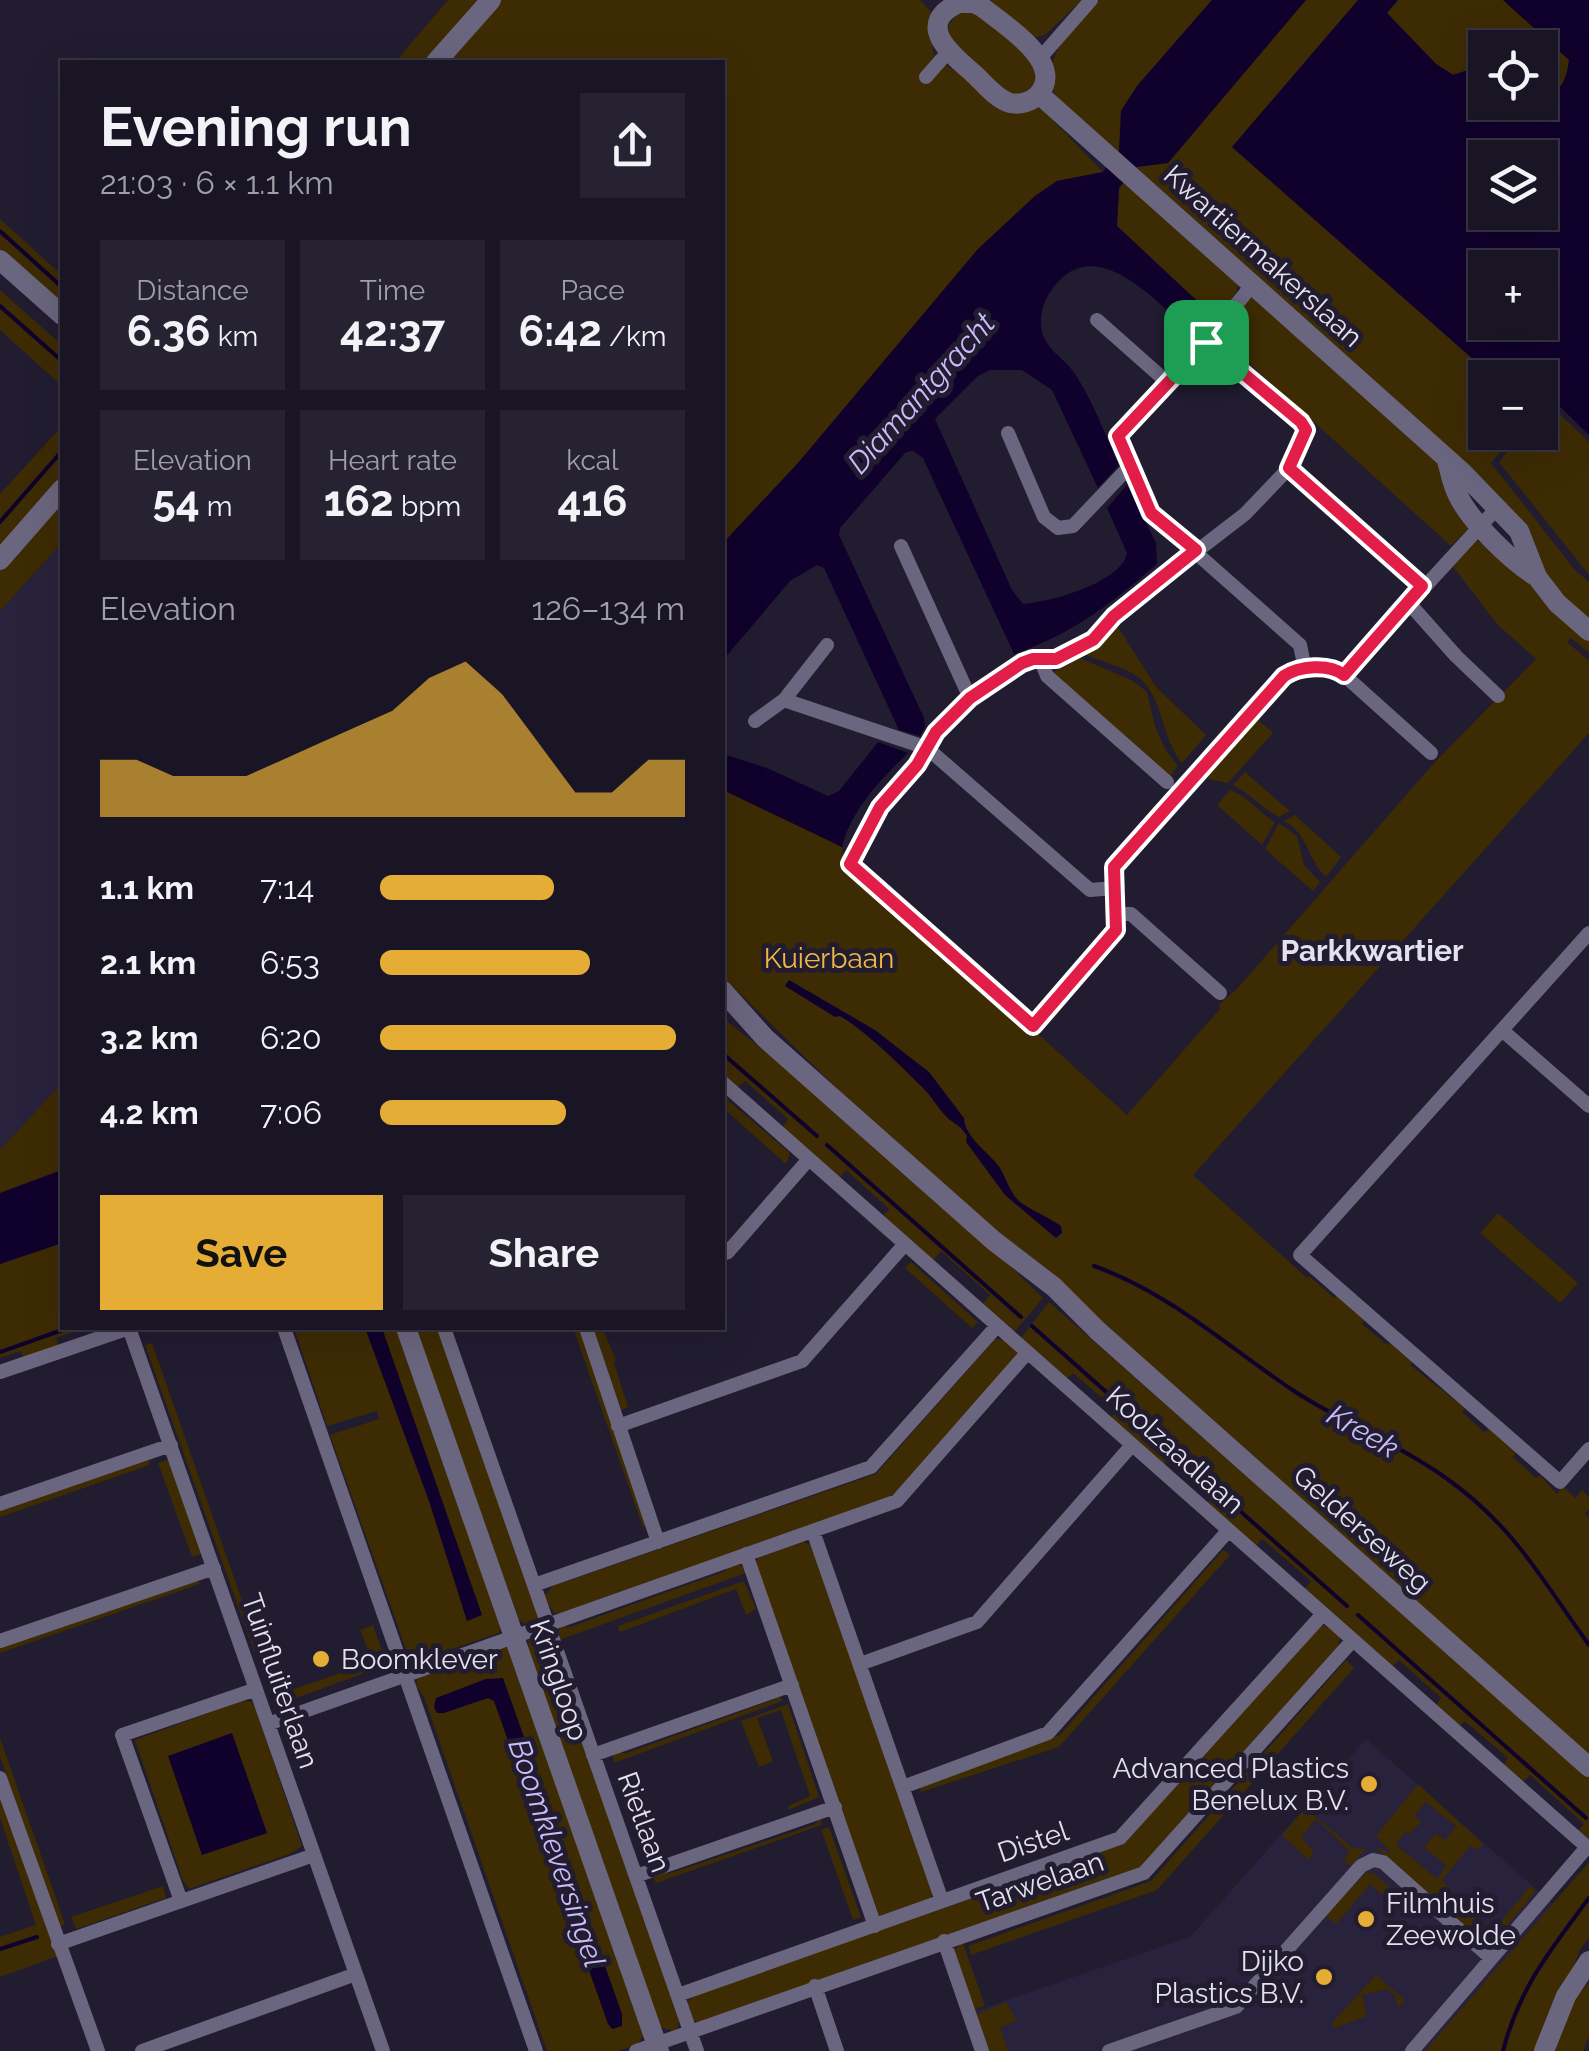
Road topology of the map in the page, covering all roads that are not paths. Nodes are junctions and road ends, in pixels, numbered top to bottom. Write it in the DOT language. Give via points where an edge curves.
graph roads {
  1 [pos="491,0"];
  2 [pos="1090,0"];
  3 [pos="939,6"];
  4 [pos="948,52"];
  5 [pos="1041,57"];
  6 [pos="438,60"];
  7 [pos="926,77"];
  8 [pos="1040,94"];
  9 [pos="0,260"];
  10 [pos="1253,284"];
  11 [pos="60,314"];
  12 [pos="1097,320"];
  13 [pos="1206,342"];
  14 [pos="1167,382"];
  15 [pos="1008,433"];
  16 [pos="1447,461"];
  17 [pos="1130,466"];
  18 [pos="1289,468"];
  19 [pos="60,490"];
  20 [pos="1497,508"];
  21 [pos="1480,525"];
  22 [pos="901,546"];
  23 [pos="1196,550"];
  24 [pos="0,560"];
  25 [pos="1537,578"];
  26 [pos="1422,586"];
  27 [pos="1408,602"];
  28 [pos="1589,632"];
  29 [pos="828,646"];
  30 [pos="1041,660"];
  31 [pos="1306,669"];
  32 [pos="1344,675"];
  33 [pos="1498,696"];
  34 [pos="970,698"];
  35 [pos="784,700"];
  36 [pos="755,721"];
  37 [pos="927,748"];
  38 [pos="1431,753"];
  39 [pos="1167,782"];
  40 [pos="1115,888"];
  41 [pos="1117,914"];
  42 [pos="1589,933"];
  43 [pos="725,993"];
  44 [pos="1220,993"];
  45 [pos="725,1013"];
  46 [pos="1503,1030"];
  47 [pos="765,1038"];
  48 [pos="725,1085"];
  49 [pos="1589,1106"];
  50 [pos="809,1159"];
  51 [pos="905,1244"];
  52 [pos="725,1253"];
  53 [pos="997,1326"];
  54 [pos="123,1330"];
  55 [pos="130,1330"];
  56 [pos="285,1330"];
  57 [pos="407,1330"];
  58 [pos="445,1330"];
  59 [pos="587,1330"];
  60 [pos="1027,1353"];
  61 [pos="0,1372"];
  62 [pos="618,1426"];
  63 [pos="1132,1444"];
  64 [pos="171,1446"];
  65 [pos="1589,1450"];
  66 [pos="0,1504"];
  67 [pos="812,1531"];
  68 [pos="1228,1531"];
  69 [pos="658,1542"];
  70 [pos="746,1554"];
  71 [pos="214,1568"];
  72 [pos="534,1585"];
  73 [pos="1322,1614"];
  74 [pos="548,1624"];
  75 [pos="514,1636"];
  76 [pos="1353,1640"];
  77 [pos="0,1641"];
  78 [pos="860,1664"];
  79 [pos="405,1674"];
  80 [pos="792,1685"];
  81 [pos="256,1689"];
  82 [pos="268,1724"];
  83 [pos="593,1754"];
  84 [pos="1589,1767"];
  85 [pos="0,1778"];
  86 [pos="903,1787"];
  87 [pos="835,1808"];
  88 [pos="314,1855"];
  89 [pos="636,1876"];
  90 [pos="181,1901"];
  91 [pos="942,1901"];
  92 [pos="875,1926"];
  93 [pos="944,1941"];
  94 [pos="58,1944"];
  95 [pos="1491,1958"];
  96 [pos="1589,1961"];
  97 [pos="356,1974"];
  98 [pos="815,1986"];
  99 [pos="678,1995"];
  100 [pos="690,2031"];
  101 [pos="658,2048"];
  102 [pos="98,2051"];
  103 [pos="142,2051"];
  104 [pos="383,2051"];
  105 [pos="536,2051"];
  106 [pos="636,2051"];
  107 [pos="698,2051"];
  108 [pos="837,2051"];
  109 [pos="982,2051"];
  110 [pos="1109,2051"];
  111 [pos="1412,2051"];
  112 [pos="1544,2051"];
  1 -- 6 [label="street"];
  2 -- 5 [label="street"];
  3 -- 4 [label="street" via="938,32"];
  3 -- 5 [label="street" via="974,3"];
  4 -- 7 [label="street"];
  4 -- 8 [label="street" via="1008,102"];
  5 -- 8 [label="street" via="1046,73"];
  8 -- 10 [label="street, Kwartiermakerslaan"];
  9 -- 11 [label="street"];
  10 -- 13 [label="street"];
  10 -- 16 [label="street, Kwartiermakerslaan"];
  12 -- 14 [label="street"];
  13 -- 14 [label="street"];
  13 -- 18 [label="street" via="1301,422 1304,440"];
  14 -- 17 [label="street" via="1118,436"];
  15 -- 17 [label="street" via="1044,517 1058,528 1072,526"];
  16 -- 20 [label="street, Kwartiermakerslaan"];
  16 -- 21 [label="street, Kwartiermakerslaan" via="1456,494"];
  17 -- 23 [label="street" via="1151,513"];
  18 -- 23 [label="street" via="1245,514"];
  18 -- 26 [label="street"];
  19 -- 24 [label="street"];
  20 -- 21 [label="street"];
  20 -- 25 [label="street, Kwartiermakerslaan" via="1524,540"];
  21 -- 25 [label="street, Kwartiermakerslaan"];
  21 -- 26 [label="street"];
  22 -- 34 [label="street"];
  23 -- 30 [label="street" via="1093,640"];
  23 -- 31 [label="street" via="1300,645"];
  25 -- 28 [label="street, Kwartiermakerslaan"];
  26 -- 27 [label="street"];
  27 -- 32 [label="street"];
  27 -- 33 [label="street"];
  29 -- 35 [label="street"];
  30 -- 34 [label="street" via="1022,663"];
  30 -- 39 [label="street" via="1046,676"];
  31 -- 32 [label="street" via="1332,668"];
  31 -- 40 [label="street" via="1284,676 1114,867"];
  32 -- 38 [label="street"];
  34 -- 37 [label="street"];
  35 -- 36 [label="street"];
  35 -- 37 [label="street"];
  37 -- 40 [label="street" via="1090,890"];
  37 -- 41 [label="street" via="880,807 850,864 1033,1026 1113,935"];
  40 -- 41 [label="street"];
  41 -- 44 [label="street" via="1131,914"];
  42 -- 46 [label="street"];
  43 -- 47 [label="street, Gelderseweg"];
  45 -- 47 [label="street, Gelderseweg"];
  46 -- 49 [label="street"];
  46 -- 65 [label="street" via="1300,1255 1560,1482"];
  47 -- 84 [label="street, Gelderseweg" via="994,1241 1018,1271 1098,1331"];
  48 -- 50 [label="street, Koolzaadlaan"];
  50 -- 51 [label="street, Koolzaadlaan"];
  50 -- 52 [label="street"];
  51 -- 53 [label="street, Koolzaadlaan"];
  51 -- 62 [label="street" via="802,1361"];
  53 -- 60 [label="street, Koolzaadlaan"];
  53 -- 69 [label="street" via="871,1467"];
  54 -- 61 [label="street"];
  55 -- 64 [label="street, Tuinfluiterlaan"];
  56 -- 79 [label="street"];
  57 -- 75 [label="street, Kringloop"];
  58 -- 72 [label="street, Rietlaan"];
  59 -- 62 [label="street"];
  60 -- 63 [label="street, Koolzaadlaan"];
  60 -- 67 [label="street" via="896,1502"];
  62 -- 69 [label="street"];
  63 -- 68 [label="street, Koolzaadlaan"];
  63 -- 78 [label="street" via="977,1622"];
  64 -- 66 [label="street"];
  64 -- 71 [label="street, Tuinfluiterlaan"];
  67 -- 70 [label="street"];
  67 -- 78 [label="street"];
  68 -- 73 [label="street, Koolzaadlaan"];
  68 -- 86 [label="street" via="1048,1733"];
  69 -- 72 [label="street"];
  70 -- 74 [label="street"];
  70 -- 80 [label="street"];
  71 -- 77 [label="street"];
  71 -- 81 [label="street, Tuinfluiterlaan"];
  72 -- 74 [label="street, Rietlaan"];
  73 -- 76 [label="street, Koolzaadlaan"];
  73 -- 91 [label="street, Distel" via="1120,1838"];
  74 -- 75 [label="street"];
  74 -- 83 [label="street, Rietlaan"];
  75 -- 79 [label="street"];
  75 -- 101 [label="street, Kringloop"];
  76 -- 93 [label="street, Tarwelaan" via="1144,1873"];
  76 -- 95 [label="street, Koolzaadlaan" via="1586,1848"];
  78 -- 86 [label="street"];
  79 -- 82 [label="street"];
  79 -- 105 [label="street"];
  80 -- 83 [label="street"];
  80 -- 87 [label="street"];
  81 -- 82 [label="street, Tuinfluiterlaan"];
  81 -- 90 [label="street" via="122,1734"];
  82 -- 88 [label="street, Tuinfluiterlaan"];
  83 -- 89 [label="street, Rietlaan"];
  85 -- 94 [label="street"];
  86 -- 91 [label="street"];
  87 -- 89 [label="street"];
  87 -- 92 [label="street"];
  88 -- 90 [label="street"];
  88 -- 97 [label="street, Tuinfluiterlaan"];
  89 -- 99 [label="street, Rietlaan"];
  90 -- 94 [label="street"];
  91 -- 92 [label="street, Distel"];
  92 -- 99 [label="street, Distel"];
  93 -- 98 [label="street, Tarwelaan"];
  93 -- 109 [label="street"];
  94 -- 102 [label="street"];
  95 -- 110 [label="street" via="1373,1860 1236,2007"];
  95 -- 111 [label="street"];
  96 -- 112 [label="street"];
  97 -- 103 [label="street"];
  97 -- 104 [label="street, Tuinfluiterlaan"];
  98 -- 100 [label="street, Tarwelaan"];
  98 -- 108 [label="street"];
  99 -- 100 [label="street, Rietlaan"];
  100 -- 101 [label="street, Tarwelaan"];
  100 -- 107 [label="street, Rietlaan"];
  101 -- 106 [label="street, Tarwelaan"];
}
